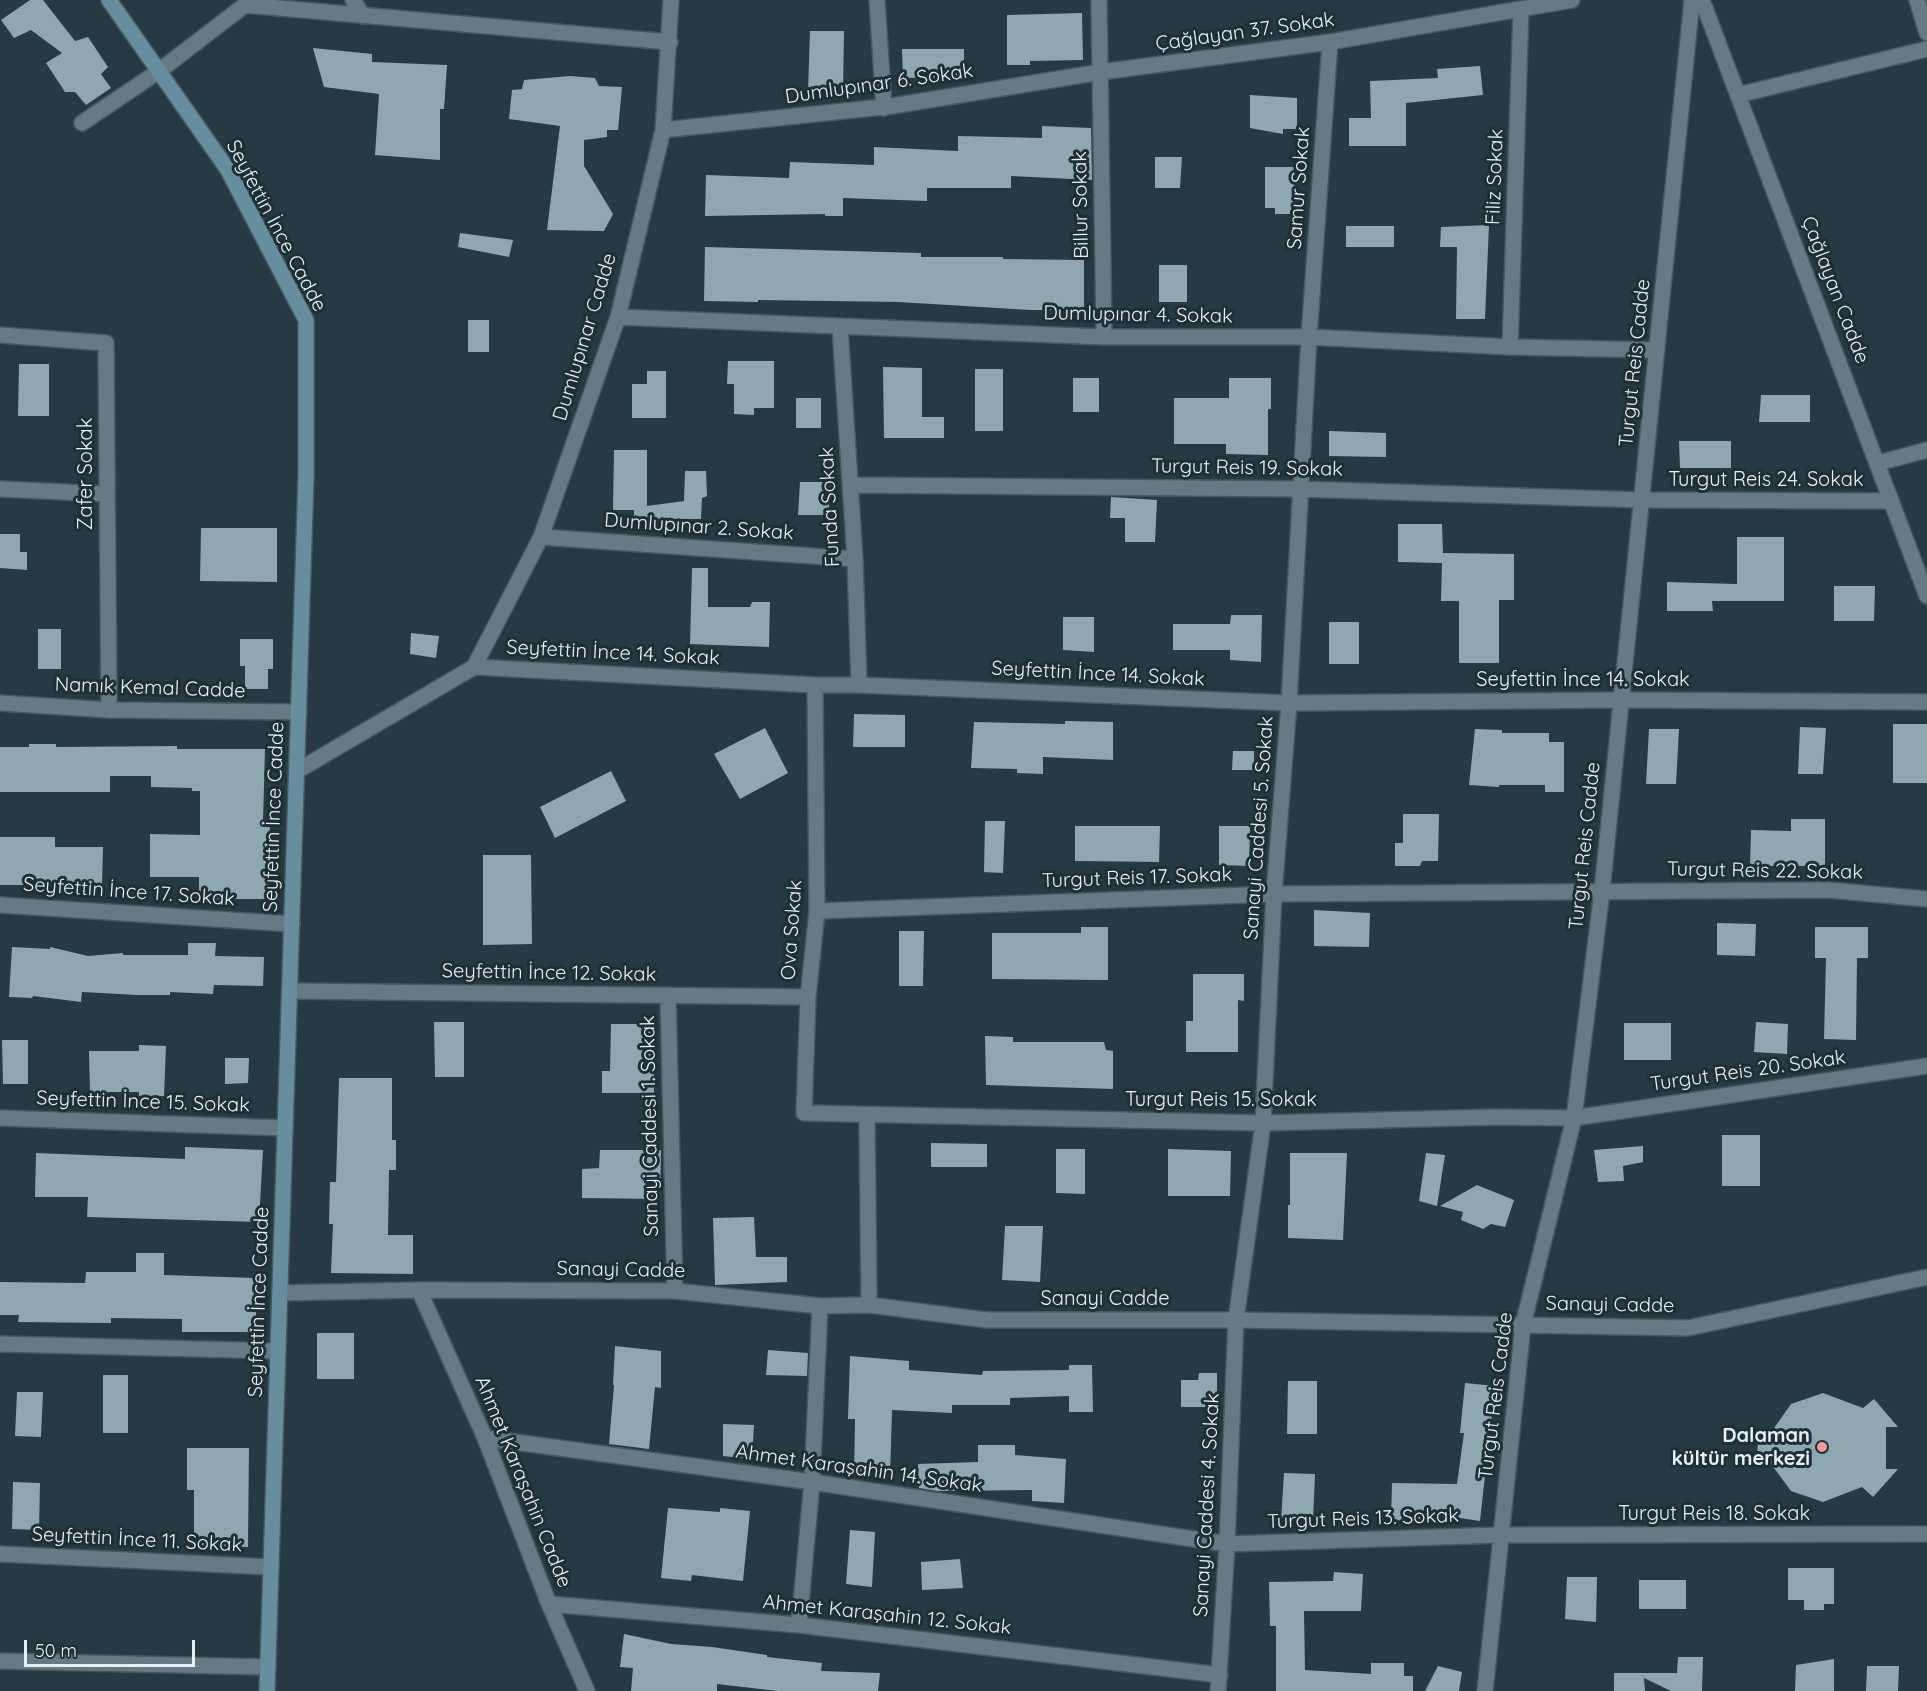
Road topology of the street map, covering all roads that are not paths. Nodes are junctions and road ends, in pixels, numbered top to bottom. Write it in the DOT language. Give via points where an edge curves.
graph roads {
  1 [pos="109,0"];
  2 [pos="353,0"];
  3 [pos="671,0"];
  4 [pos="877,0"];
  5 [pos="1099,0"];
  6 [pos="1572,0"];
  7 [pos="1692,0"];
  8 [pos="1702,0"];
  9 [pos="1917,0"];
  10 [pos="1521,9"];
  11 [pos="363,16"];
  12 [pos="1927,33"];
  13 [pos="670,42"];
  14 [pos="1330,42"];
  15 [pos="1927,50"];
  16 [pos="159,71"];
  17 [pos="1101,72"];
  18 [pos="1738,95"];
  19 [pos="884,108"];
  20 [pos="82,123"];
  21 [pos="663,130"];
  22 [pos="618,316"];
  23 [pos="840,327"];
  24 [pos="0,335"];
  25 [pos="1104,337"];
  26 [pos="1309,337"];
  27 [pos="1510,347"];
  28 [pos="1657,350"];
  29 [pos="1927,450"];
  30 [pos="1878,463"];
  31 [pos="851,485"];
  32 [pos="0,489"];
  33 [pos="1300,489"];
  34 [pos="107,494"];
  35 [pos="1642,500"];
  36 [pos="1891,501"];
  37 [pos="540,537"];
  38 [pos="855,559"];
  39 [pos="1927,596"];
  40 [pos="474,667"];
  41 [pos="858,684"];
  42 [pos="814,685"];
  43 [pos="1622,700"];
  44 [pos="1927,702"];
  45 [pos="0,703"];
  46 [pos="1288,704"];
  47 [pos="109,710"];
  48 [pos="298,712"];
  49 [pos="297,771"];
  50 [pos="1602,891"];
  51 [pos="1275,894"];
  52 [pos="1927,899"];
  53 [pos="0,905"];
  54 [pos="817,911"];
  55 [pos="292,924"];
  56 [pos="290,991"];
  57 [pos="668,996"];
  58 [pos="808,997"];
  59 [pos="1927,1066"];
  60 [pos="867,1115"];
  61 [pos="0,1118"];
  62 [pos="1575,1118"];
  63 [pos="1263,1123"];
  64 [pos="285,1128"];
  65 [pos="1927,1277"];
  66 [pos="419,1290"];
  67 [pos="675,1291"];
  68 [pos="280,1293"];
  69 [pos="820,1305"];
  70 [pos="869,1305"];
  71 [pos="1236,1320"];
  72 [pos="1523,1325"];
  73 [pos="0,1344"];
  74 [pos="278,1351"];
  75 [pos="485,1438"];
  76 [pos="812,1482"];
  77 [pos="1927,1534"];
  78 [pos="1501,1535"];
  79 [pos="1227,1544"];
  80 [pos="0,1554"];
  81 [pos="271,1567"];
  82 [pos="549,1604"];
  83 [pos="799,1625"];
  84 [pos="0,1661"];
  85 [pos="268,1667"];
  86 [pos="1220,1675"];
  87 [pos="267,1691"];
  88 [pos="587,1691"];
  89 [pos="1218,1691"];
  90 [pos="1485,1691"];
  1 -- 16 [label="main road, Seyfettin İnce Cadde"];
  2 -- 11 [label="street"];
  3 -- 13 [label="street, Dumlupınar Cadde"];
  4 -- 19 [label="street"];
  5 -- 17 [label="street, Billur Sokak"];
  6 -- 10 [label="street, Çağlayan 37. Sokak"];
  7 -- 28 [label="street, Turgut Reis Cadde"];
  8 -- 18 [label="street, Çağlayan Cadde"];
  9 -- 12 [label="street"];
  10 -- 14 [label="street, Çağlayan 37. Sokak"];
  10 -- 27 [label="street, Filiz Sokak"];
  11 -- 13 [label="street"];
  11 -- 16 [label="street" via="245,5"];
  13 -- 21 [label="street, Dumlupınar Cadde"];
  14 -- 17 [label="street, Çağlayan 37. Sokak"];
  14 -- 26 [label="street, Samur Sokak"];
  15 -- 18 [label="street"];
  16 -- 20 [label="street"];
  16 -- 48 [label="main road, Seyfettin İnce Cadde" via="228,170 306,320 306,477"];
  17 -- 19 [label="street, Dumlupınar 6. Sokak"];
  17 -- 25 [label="street, Billur Sokak"];
  18 -- 30 [label="street, Çağlayan Cadde"];
  19 -- 21 [label="street, Dumlupınar 6. Sokak"];
  21 -- 22 [label="street, Dumlupınar Cadde"];
  22 -- 23 [label="street, Dumlupınar 4. Sokak"];
  22 -- 37 [label="street, Dumlupınar Cadde"];
  23 -- 25 [label="street, Dumlupınar 4. Sokak"];
  23 -- 31 [label="street, Funda Sokak"];
  24 -- 34 [label="street, Zafer Sokak" via="106,344"];
  25 -- 26 [label="street, Dumlupınar 4. Sokak"];
  26 -- 27 [label="street, Dumlupınar 4. Sokak"];
  26 -- 33 [label="street, Sanayi Caddesi 5. Sokak"];
  27 -- 28 [label="street, Dumlupınar 4. Sokak"];
  28 -- 35 [label="street, Turgut Reis Cadde"];
  29 -- 30 [label="street"];
  30 -- 36 [label="street, Çağlayan Cadde"];
  31 -- 33 [label="street, Turgut Reis 19. Sokak"];
  31 -- 38 [label="street, Funda Sokak"];
  32 -- 34 [label="street"];
  33 -- 35 [label="street, Turgut Reis 19. Sokak"];
  33 -- 46 [label="street, Sanayi Caddesi 5. Sokak"];
  34 -- 47 [label="street, Zafer Sokak"];
  35 -- 36 [label="street, Turgut Reis 24. Sokak"];
  35 -- 43 [label="street, Turgut Reis Cadde"];
  36 -- 39 [label="street, Çağlayan Cadde"];
  37 -- 38 [label="street, Dumlupınar 2. Sokak"];
  37 -- 40 [label="street, Dumlupınar Cadde"];
  38 -- 41 [label="street, Funda Sokak"];
  40 -- 42 [label="street, Seyfettin İnce 14. Sokak"];
  40 -- 49 [label="street"];
  41 -- 42 [label="street, Seyfettin İnce 14. Sokak"];
  41 -- 46 [label="street, Seyfettin İnce 14. Sokak"];
  42 -- 54 [label="street, Ova Sokak"];
  43 -- 44 [label="street, Seyfettin İnce 14. Sokak"];
  43 -- 46 [label="street, Seyfettin İnce 14. Sokak"];
  43 -- 50 [label="street, Turgut Reis Cadde"];
  45 -- 47 [label="street, Namık Kemal Cadde"];
  46 -- 51 [label="street, Sanayi Caddesi 5. Sokak"];
  47 -- 48 [label="street, Namık Kemal Cadde"];
  48 -- 49 [label="main road, Seyfettin İnce Cadde"];
  49 -- 55 [label="main road, Seyfettin İnce Cadde"];
  50 -- 51 [label="street, Turgut Reis 17. Sokak"];
  50 -- 52 [label="street, Turgut Reis 22. Sokak" via="1828,890"];
  50 -- 62 [label="street, Turgut Reis Cadde"];
  51 -- 54 [label="street, Turgut Reis 17. Sokak"];
  51 -- 63 [label="street, Sanayi Caddesi 5. Sokak"];
  53 -- 55 [label="street, Seyfettin İnce 17. Sokak"];
  54 -- 58 [label="street, Ova Sokak"];
  55 -- 56 [label="main road, Seyfettin İnce Cadde"];
  56 -- 57 [label="street, Seyfettin İnce 12. Sokak"];
  56 -- 64 [label="main road, Seyfettin İnce Cadde"];
  57 -- 58 [label="street, Seyfettin İnce 12. Sokak"];
  57 -- 67 [label="street, Sanayi Caddesi 1. Sokak"];
  58 -- 60 [label="street, Ova Sokak" via="804,1113"];
  59 -- 62 [label="street, Turgut Reis 20. Sokak"];
  60 -- 63 [label="street, Turgut Reis 15. Sokak"];
  60 -- 70 [label="street"];
  61 -- 64 [label="street, Seyfettin İnce 15. Sokak"];
  62 -- 63 [label="street, Turgut Reis 15. Sokak"];
  62 -- 72 [label="street, Turgut Reis Cadde"];
  63 -- 71 [label="street, Sanayi Caddesi 5. Sokak"];
  64 -- 68 [label="main road, Seyfettin İnce Cadde"];
  65 -- 72 [label="street, Sanayi Cadde" via="1688,1328"];
  66 -- 67 [label="street, Sanayi Cadde"];
  66 -- 68 [label="street, Sanayi Cadde"];
  66 -- 75 [label="street, Ahmet Karaşahin Cadde"];
  67 -- 69 [label="street, Sanayi Cadde"];
  68 -- 74 [label="main road, Seyfettin İnce Cadde"];
  69 -- 70 [label="street, Sanayi Cadde"];
  69 -- 76 [label="street"];
  70 -- 71 [label="street, Sanayi Cadde" via="987,1320"];
  71 -- 72 [label="street, Sanayi Cadde"];
  71 -- 79 [label="street, Sanayi Caddesi 4. Sokak"];
  72 -- 78 [label="street, Turgut Reis Cadde"];
  73 -- 74 [label="street"];
  74 -- 81 [label="main road, Seyfettin İnce Cadde"];
  75 -- 76 [label="street, Ahmet Karaşahin 14. Sokak"];
  75 -- 82 [label="street, Ahmet Karaşahin Cadde"];
  76 -- 79 [label="street, Ahmet Karaşahin 14. Sokak"];
  76 -- 83 [label="street"];
  77 -- 78 [label="street, Turgut Reis 18. Sokak"];
  78 -- 79 [label="street, Turgut Reis 13. Sokak"];
  78 -- 90 [label="street, Turgut Reis Cadde"];
  79 -- 86 [label="street, Sanayi Caddesi 4. Sokak"];
  80 -- 81 [label="street, Seyfettin İnce 11. Sokak"];
  81 -- 85 [label="main road, Seyfettin İnce Cadde"];
  82 -- 83 [label="street, Ahmet Karaşahin 12. Sokak"];
  82 -- 88 [label="street, Ahmet Karaşahin Cadde"];
  83 -- 86 [label="street, Ahmet Karaşahin 12. Sokak"];
  84 -- 85 [label="street"];
  85 -- 87 [label="main road, Seyfettin İnce Cadde"];
  86 -- 89 [label="street, Sanayi Caddesi 4. Sokak"];
}
